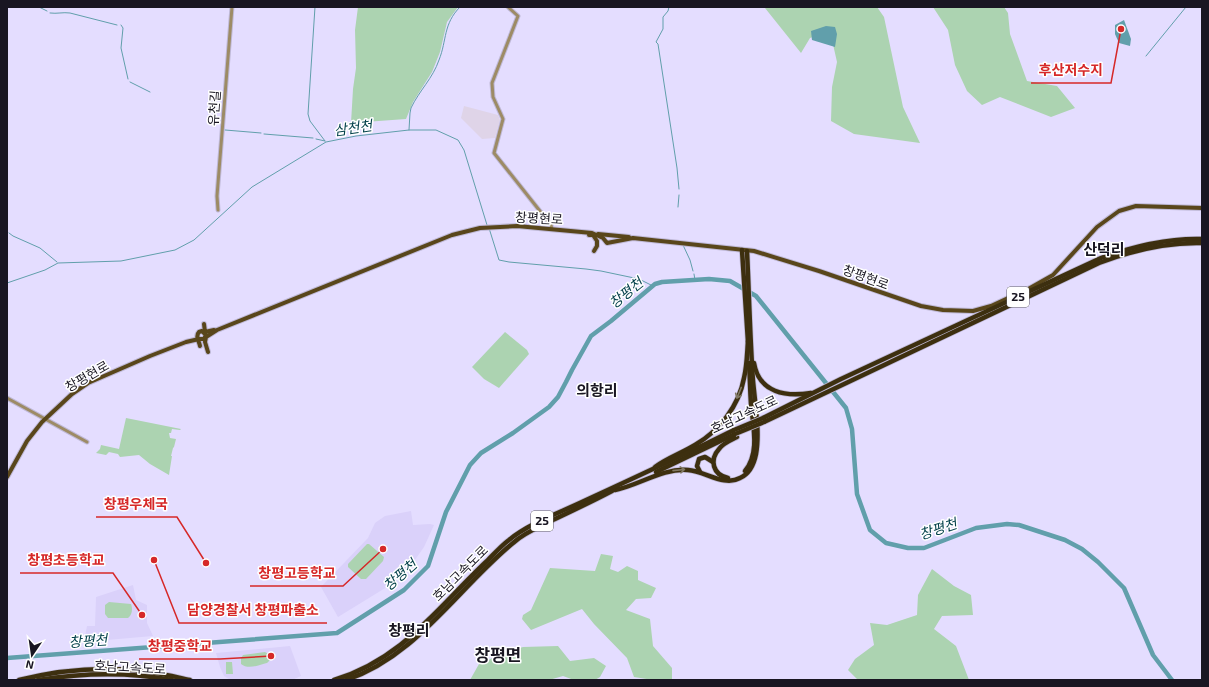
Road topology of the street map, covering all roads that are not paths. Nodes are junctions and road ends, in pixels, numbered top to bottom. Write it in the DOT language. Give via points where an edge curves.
graph roads {
  1 [pos="232,7"];
  2 [pos="508,7"];
  3 [pos="1202,208"];
  4 [pos="218,210"];
  5 [pos="552,229"];
  6 [pos="573,231"];
  7 [pos="592,233"];
  8 [pos="633,238"];
  9 [pos="1202,239"];
  10 [pos="1202,243"];
  11 [pos="745,250"];
  12 [pos="594,251"];
  13 [pos="217,330"];
  14 [pos="201,336"];
  15 [pos="188,341"];
  16 [pos="749,342"];
  17 [pos="843,381"];
  18 [pos="817,394"];
  19 [pos="7,398"];
  20 [pos="45,419"];
  21 [pos="735,434"];
  22 [pos="87,442"];
  23 [pos="713,462"];
  24 [pos="649,472"];
  25 [pos="700,472"];
  26 [pos="7,477"];
  27 [pos="615,490"];
  28 [pos="384,660"];
  29 [pos="360,673"];
  30 [pos="18,680"];
  31 [pos="38,680"];
  32 [pos="172,680"];
  33 [pos="190,680"];
  34 [pos="334,680"];
  35 [pos="346,680"];
  1 -- 4 [label="street, 유천길"];
  2 -- 5 [label="street" via="518,16 492,83 493,97 503,119 494,154"];
  3 -- 11 [label="main road, 창평현로" via="1136,206 1119,211 1097,228 1053,275 991,306 973,311 921,306 767,254"];
  5 -- 6 [label="main road, 창평현로"];
  5 -- 13 [label="main road, 창평현로" via="496,227 452,235"];
  6 -- 7 [label="main road, 창평현로"];
  6 -- 12 [label="main road" via="595,238 597,246"];
  7 -- 8 [label="main road"];
  7 -- 8 [label="main road, 창평현로" via="603,238 607,244"];
  8 -- 11 [label="main road, 창평현로"];
  9 -- 17 [label="highway, 호남고속도로 / 25" via="1150,243 1107,256"];
  10 -- 17 [label="highway, 호남고속도로 / 25" via="1151,247 1099,264"];
  11 -- 16 [label="highway" via="750,315"];
  11 -- 16 [label="highway" via="745,308"];
  13 -- 14 [label="main road, 창평현로"];
  13 -- 14 [label="main road" via="208,329 204,324"];
  13 -- 14 [label="main road" via="208,338 208,352"];
  14 -- 15 [label="main road, 창평현로"];
  14 -- 15 [label="main road" via="200,346 196,342"];
  15 -- 20 [label="main road, 창평현로" via="88,383"];
  16 -- 18 [label="highway" via="758,375 767,385 780,393 790,395"];
  16 -- 23 [label="highway" via="754,451 744,473 732,478 720,476"];
  16 -- 24 [label="highway, one-way" via="741,390 729,413 709,435 687,450 661,462"];
  16 -- 25 [label="highway" via="757,437 753,463 746,474 734,481 725,481"];
  17 -- 18 [label="highway, 호남고속도로 / 25"];
  18 -- 21 [label="highway, 호남고속도로 / 25, bridge"];
  19 -- 20 [label="street"];
  20 -- 22 [label="street"];
  20 -- 26 [label="main road, 창평현로" via="27,441"];
  21 -- 23 [label="highway" via="718,449"];
  21 -- 24 [label="highway, 호남고속도로 / 25"];
  21 -- 27 [label="highway, 호남고속도로 / 25"];
  23 -- 25 [label="highway" via="708,458 699,459 697,466"];
  24 -- 28 [label="highway, 호남고속도로 / 25" via="540,522 509,540 424,625"];
  27 -- 25 [label="highway, one-way" via="669,472"];
  27 -- 28 [label="highway, 호남고속도로 / 25" via="514,542 404,648"];
  28 -- 29 [label="highway, 호남고속도로 / 25" via="375,668"];
  29 -- 34 [label="highway, 호남고속도로 / 25"];
  29 -- 35 [label="highway, 호남고속도로 / 25"];
  30 -- 33 [label="highway, 호남고속도로" via="47,673 132,670"];
  31 -- 32 [label="highway, 호남고속도로" via="112,674"];
}
